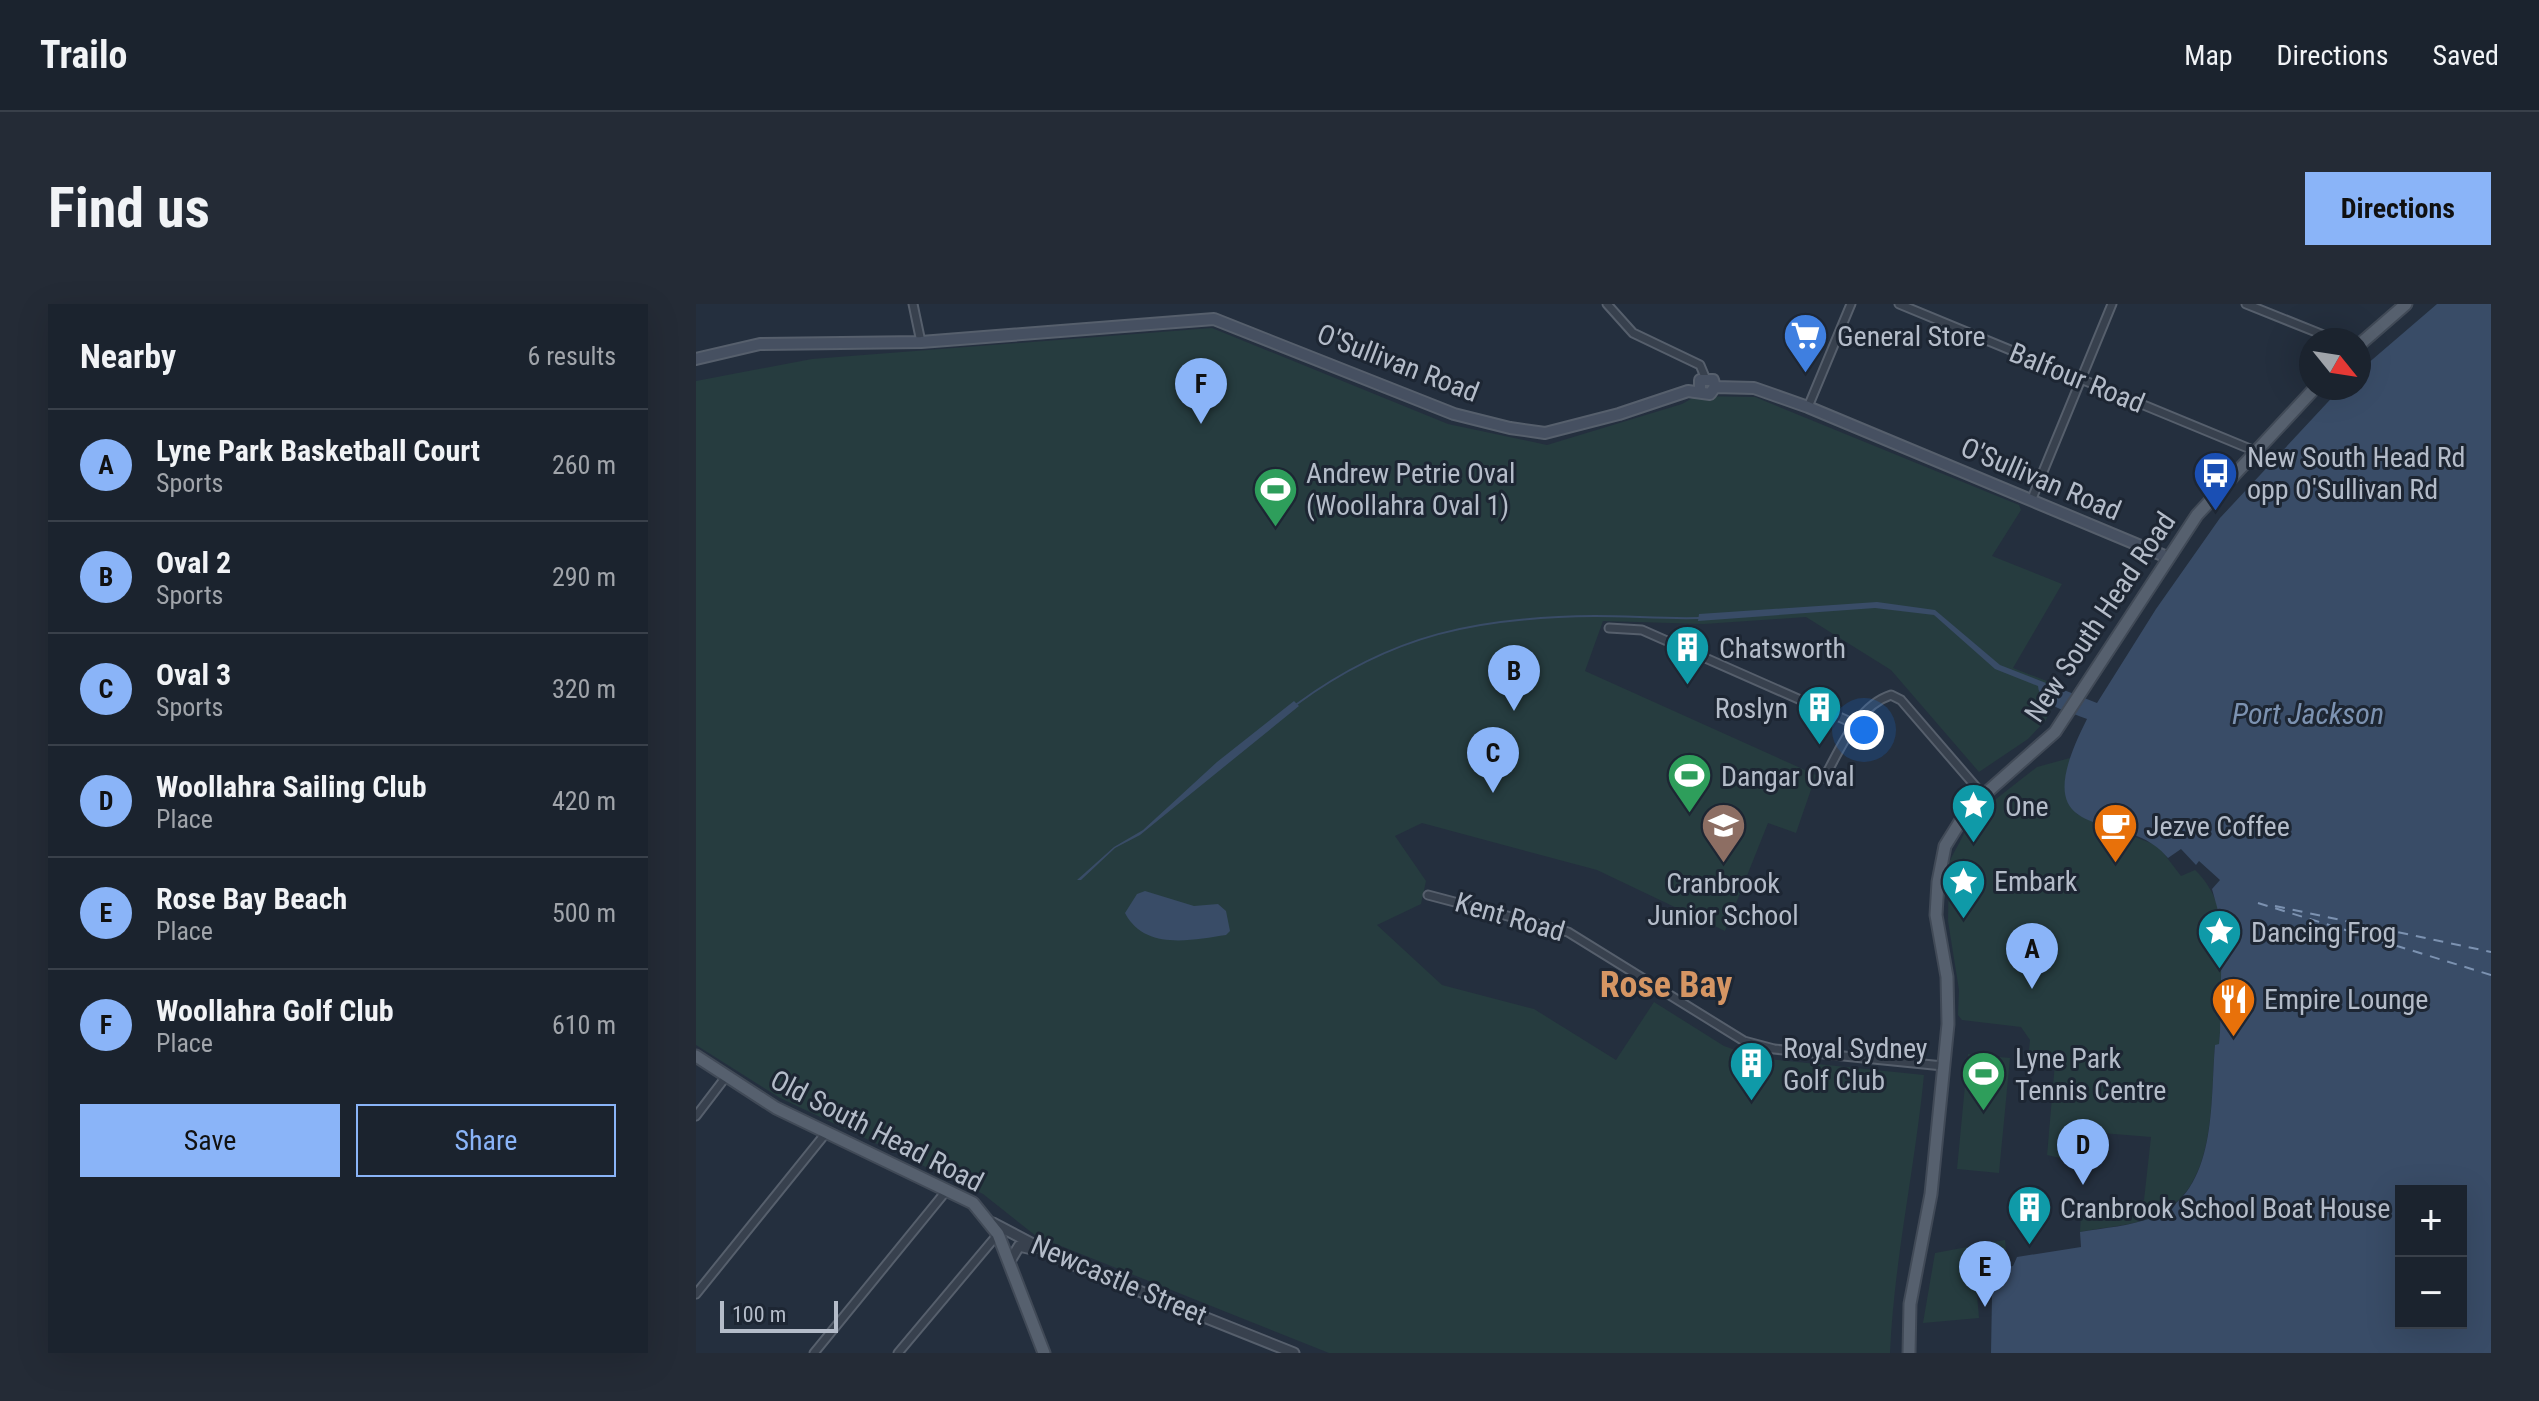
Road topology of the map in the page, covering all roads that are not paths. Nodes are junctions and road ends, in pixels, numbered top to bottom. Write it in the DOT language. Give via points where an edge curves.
graph roads {
  1 [pos="913,304"];
  2 [pos="1607,304"];
  3 [pos="1851,304"];
  4 [pos="1899,304"];
  5 [pos="2112,304"];
  6 [pos="2246,304"];
  7 [pos="2406,304"];
  8 [pos="2306,328"];
  9 [pos="2371,335"];
  10 [pos="921,342"];
  11 [pos="696,359"];
  12 [pos="1705,377"];
  13 [pos="2082,380"];
  14 [pos="1715,387"];
  15 [pos="1700,391"];
  16 [pos="2304,400"];
  17 [pos="1808,407"];
  18 [pos="2255,451"];
  19 [pos="2031,501"];
  20 [pos="2167,557"];
  21 [pos="1609,628"];
  22 [pos="1855,724"];
  23 [pos="1824,778"];
  24 [pos="1983,795"];
  25 [pos="1428,895"];
  26 [pos="697,1059"];
  27 [pos="1943,1066"];
  28 [pos="725,1078"];
  29 [pos="696,1116"];
  30 [pos="826,1133"];
  31 [pos="947,1190"];
  32 [pos="991,1221"];
  33 [pos="998,1234"];
  34 [pos="1010,1261"];
  35 [pos="1069,1263"];
  36 [pos="696,1294"];
  37 [pos="814,1353"];
  38 [pos="898,1353"];
  39 [pos="1044,1353"];
  40 [pos="1294,1353"];
  41 [pos="1909,1353"];
  1 -- 10 [label="street"];
  2 -- 12 [label="street" via="1633,333 1700,365"];
  3 -- 17 [label="street"];
  4 -- 13 [label="street, Balfour Road"];
  5 -- 13 [label="street"];
  6 -- 8 [label="street"];
  7 -- 9 [label="main road"];
  10 -- 11 [label="main road, O'Sullivan Road" via="760,344"];
  10 -- 15 [label="main road, O'Sullivan Road" via="1214,319 1454,414 1545,433"];
  12 -- 14 [label="main road"];
  12 -- 15 [label="main road"];
  13 -- 18 [label="street, Balfour Road"];
  13 -- 19 [label="street"];
  14 -- 15 [label="main road" via="1710,394"];
  14 -- 17 [label="main road, O'Sullivan Road" via="1754,388"];
  16 -- 18 [label="main road, New South Head Road"];
  17 -- 19 [label="main road, O'Sullivan Road"];
  18 -- 20 [label="main road, New South Head Road"];
  19 -- 20 [label="main road, O'Sullivan Road"];
  20 -- 24 [label="main road, New South Head Road" via="2070,711 2038,749"];
  21 -- 22 [label="street" via="1653,634"];
  22 -- 23 [label="street"];
  22 -- 24 [label="street" via="1891,695 1901,700"];
  24 -- 27 [label="main road, New South Head Road" via="1952,831 1938,882 1938,931 1948,988"];
  25 -- 27 [label="street, Kent Road" via="1568,932 1744,1041 1774,1049"];
  26 -- 28 [label="main road, Old South Head Road"];
  27 -- 41 [label="main road, New South Head Road" via="1931,1194 1910,1304"];
  28 -- 29 [label="street"];
  28 -- 30 [label="main road, Old South Head Road"];
  30 -- 31 [label="main road, Old South Head Road"];
  30 -- 36 [label="street"];
  31 -- 32 [label="main road, Old South Head Road" via="967,1199"];
  31 -- 37 [label="street"];
  32 -- 33 [label="main road, Old South Head Road"];
  32 -- 35 [label="street, Newcastle Street"];
  33 -- 34 [label="main road, Old South Head Road"];
  33 -- 38 [label="street"];
  34 -- 35 [label="street" via="1019,1246"];
  34 -- 39 [label="main road, Old South Head Road"];
  35 -- 40 [label="street, Newcastle Street"];
}
